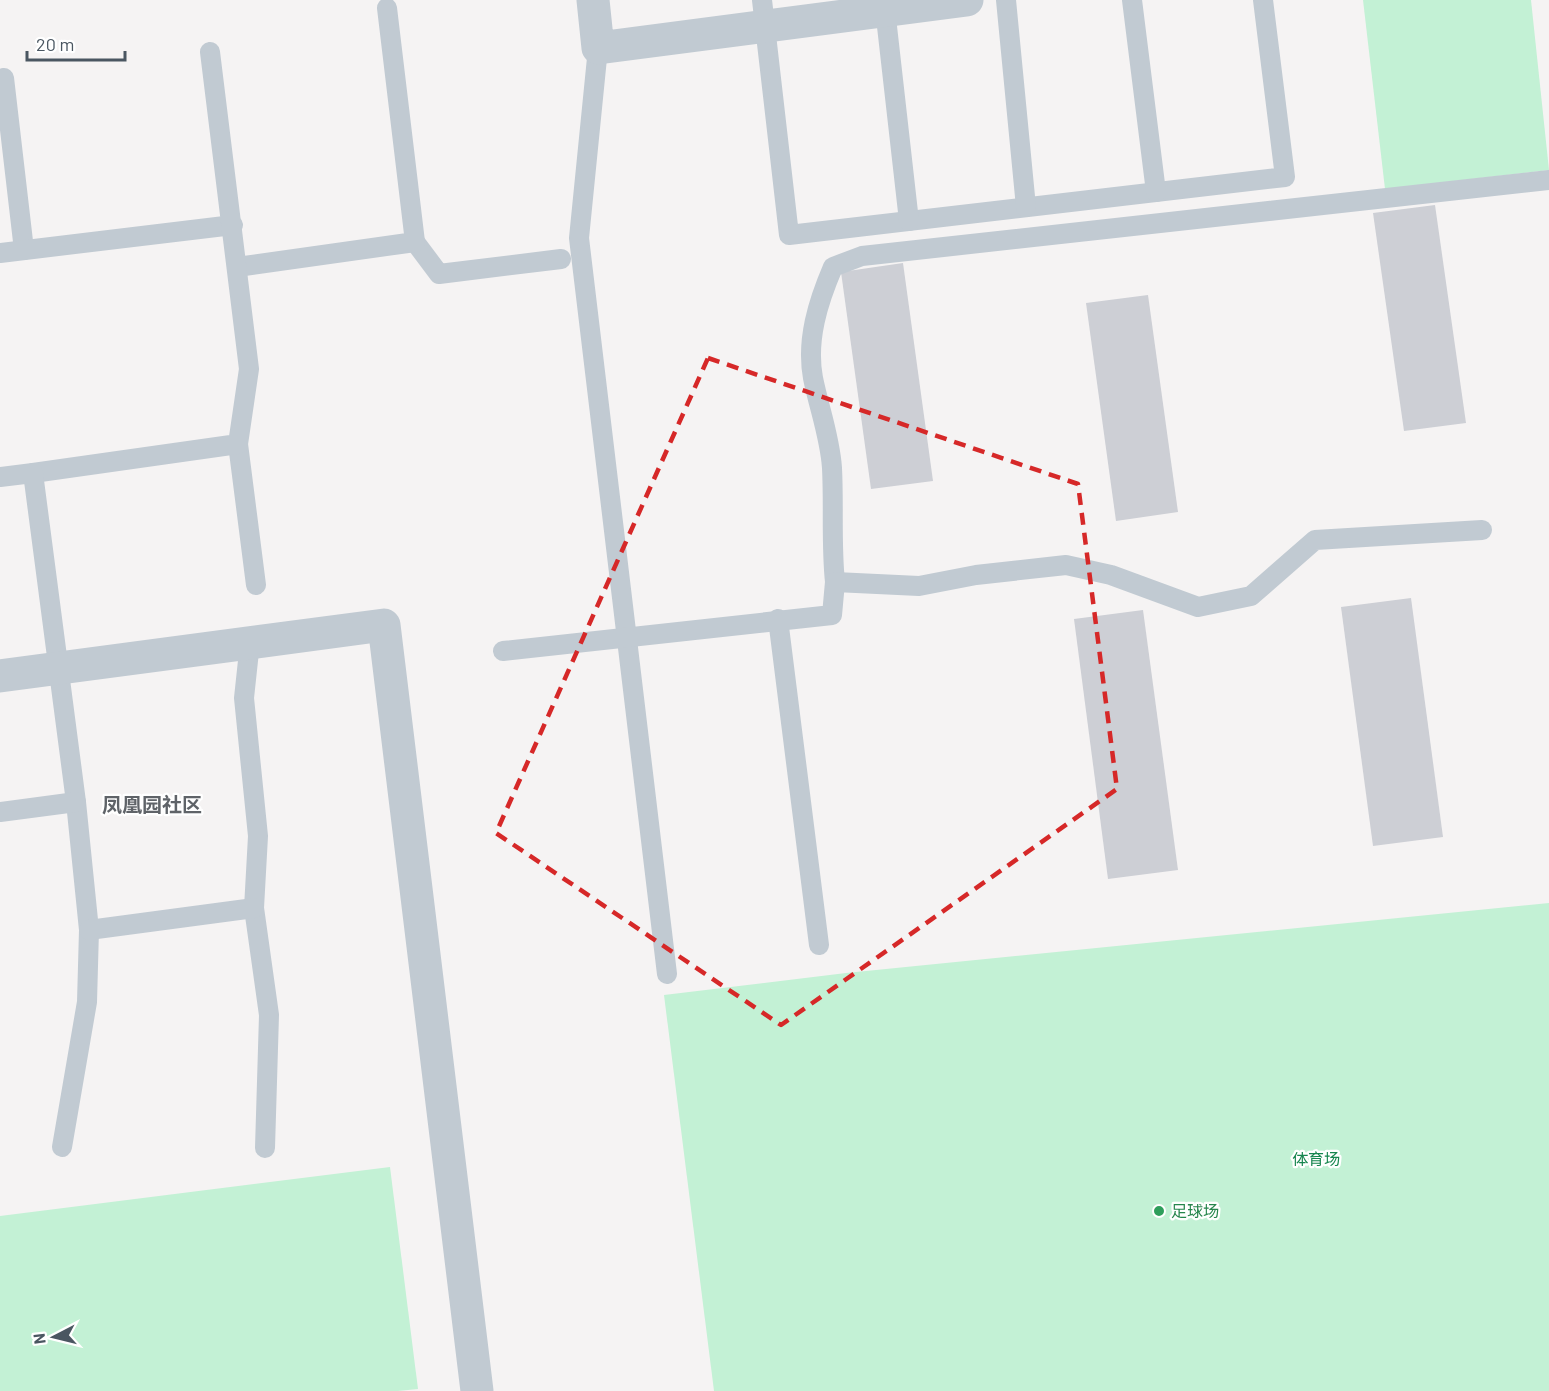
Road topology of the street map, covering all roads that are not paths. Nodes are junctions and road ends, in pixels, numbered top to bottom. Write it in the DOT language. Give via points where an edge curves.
graph roads {
  1 [pos="593,0"];
  2 [pos="967,0"];
  3 [pos="1006,0"];
  4 [pos="1132,0"];
  5 [pos="1263,0"];
  6 [pos="884,5"];
  7 [pos="387,8"];
  8 [pos="763,13"];
  9 [pos="598,48"];
  10 [pos="210,52"];
  11 [pos="4,78"];
  12 [pos="1549,180"];
  13 [pos="1156,192"];
  14 [pos="1026,207"];
  15 [pos="909,221"];
  16 [pos="233,225"];
  17 [pos="416,242"];
  18 [pos="24,250"];
  19 [pos="0,253"];
  20 [pos="561,259"];
  21 [pos="237,267"];
  22 [pos="238,444"];
  23 [pos="33,473"];
  24 [pos="0,477"];
  25 [pos="1482,530"];
  26 [pos="835,582"];
  27 [pos="256,585"];
  28 [pos="778,620"];
  29 [pos="626,637"];
  30 [pos="250,642"];
  31 [pos="503,651"];
  32 [pos="59,668"];
  33 [pos="0,675"];
  34 [pos="76,802"];
  35 [pos="0,812"];
  36 [pos="254,908"];
  37 [pos="89,930"];
  38 [pos="819,945"];
  39 [pos="667,974"];
  40 [pos="62,1148"];
  41 [pos="265,1148"];
  42 [pos="477,1391"];
  1 -- 9 [label="street"];
  2 -- 6 [label="street"];
  3 -- 14 [label="lane"];
  4 -- 13 [label="lane"];
  5 -- 13 [label="lane" via="1286,177"];
  6 -- 8 [label="street"];
  6 -- 15 [label="lane"];
  7 -- 17 [label="lane"];
  8 -- 9 [label="street"];
  8 -- 15 [label="lane" via="789,235"];
  9 -- 29 [label="lane" via="579,238"];
  10 -- 16 [label="lane"];
  11 -- 18 [label="lane"];
  12 -- 26 [label="lane" via="862,256 833,267 817,305 812,346 813,377 832,468 831,549"];
  13 -- 14 [label="lane"];
  14 -- 15 [label="lane"];
  16 -- 18 [label="lane"];
  16 -- 21 [label="lane"];
  17 -- 20 [label="lane" via="439,274"];
  17 -- 21 [label="lane"];
  18 -- 19 [label="lane"];
  21 -- 22 [label="lane" via="249,369"];
  22 -- 23 [label="lane"];
  22 -- 27 [label="lane"];
  23 -- 24 [label="lane"];
  23 -- 32 [label="lane"];
  25 -- 26 [label="lane" via="1315,540 1251,596 1198,607 1111,575 1066,565 919,586"];
  26 -- 28 [label="lane" via="832,615"];
  28 -- 29 [label="lane"];
  28 -- 38 [label="lane"];
  29 -- 31 [label="lane"];
  29 -- 39 [label="lane"];
  30 -- 32 [label="street"];
  30 -- 36 [label="lane" via="244,698 258,836"];
  30 -- 42 [label="street" via="384,625"];
  32 -- 33 [label="street"];
  32 -- 34 [label="lane"];
  34 -- 35 [label="lane"];
  34 -- 37 [label="lane"];
  36 -- 37 [label="lane"];
  36 -- 41 [label="lane" via="270,1015"];
  37 -- 40 [label="lane" via="87,1002"];
}
